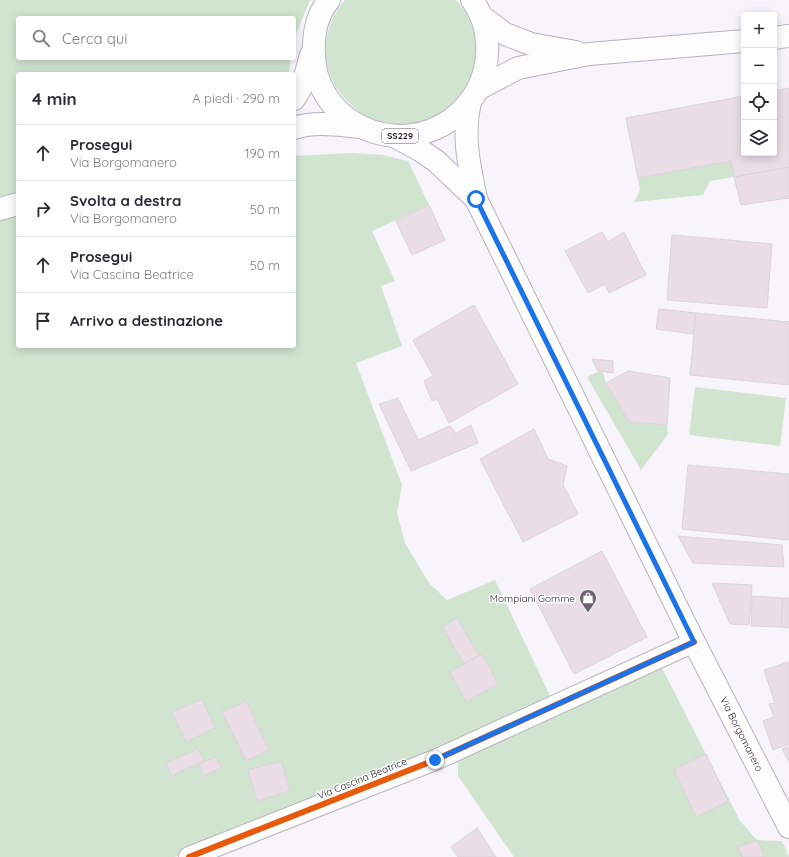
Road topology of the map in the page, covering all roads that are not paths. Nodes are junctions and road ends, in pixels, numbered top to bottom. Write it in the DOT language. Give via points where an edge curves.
graph roads {
  1 [pos="327,1"];
  2 [pos="476,8"];
  3 [pos="789,36"];
  4 [pos="777,38"];
  5 [pos="741,41"];
  6 [pos="313,50"];
  7 [pos="589,54"];
  8 [pos="296,95"];
  9 [pos="474,95"];
  10 [pos="296,127"];
  11 [pos="360,127"];
  12 [pos="394,136"];
  13 [pos="476,199"];
  14 [pos="16,205"];
  15 [pos="0,209"];
  16 [pos="694,642"];
  17 [pos="789,826"];
  18 [pos="189,857"];
  1 -- 6 [label="main road, SS229" via="316,26"];
  2 -- 7 [label="main road" via="505,34 524,41"];
  2 -- 9 [label="main road, SS229" via="486,34 488,53 485,72"];
  3 -- 4 [label="main road"];
  5 -- 7 [label="main road"];
  6 -- 8 [label="main road" via="303,84"];
  6 -- 11 [label="main road, SS229" via="316,73 326,95 341,113"];
  7 -- 9 [label="main road" via="518,68"];
  9 -- 12 [label="main road, SS229" via="455,117 437,129 416,135"];
  9 -- 13 [label="main road, Via Borgomanero / SS229" via="466,122 465,138"];
  10 -- 11 [label="main road" via="331,124"];
  11 -- 12 [label="main road, SS229" via="376,134"];
  12 -- 13 [label="main road, Via Borgomanero / SS229" via="436,161"];
  13 -- 16 [label="main road, Via Borgomanero / SS229"];
  14 -- 15 [label="main road"];
  16 -- 17 [label="main road, Via Borgomanero / SS229"];
  16 -- 18 [label="street, Via Cascina Beatrice" via="435,760"];
}
